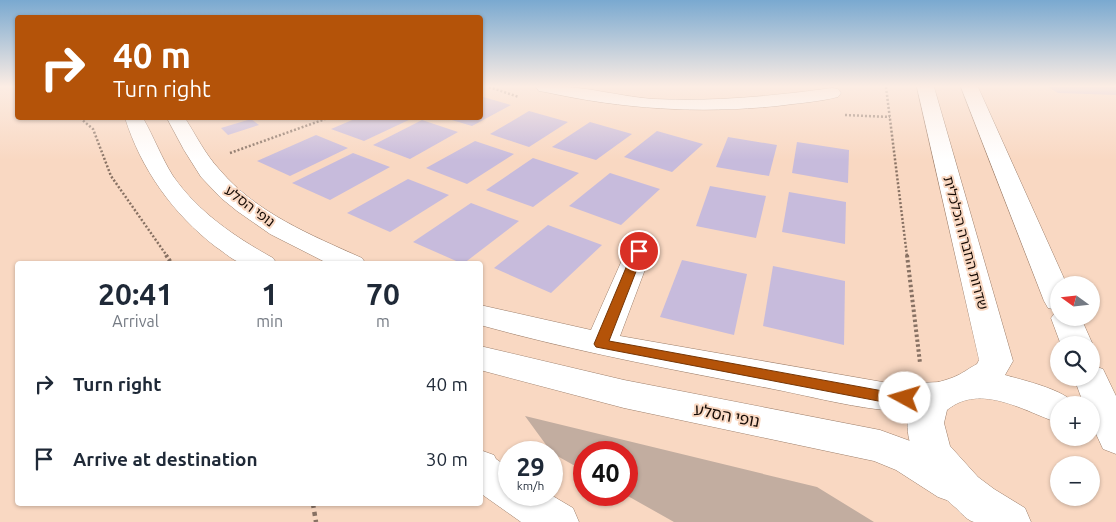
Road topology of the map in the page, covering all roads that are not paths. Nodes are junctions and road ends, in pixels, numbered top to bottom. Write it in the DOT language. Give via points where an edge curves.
graph roads {
  1 [pos="931,111"];
  2 [pos="979,111"];
  3 [pos="135,120"];
  4 [pos="177,120"];
  5 [pos="639,251"];
  6 [pos="258,261"];
  7 [pos="346,261"];
  8 [pos="1050,280"];
  9 [pos="483,316"];
  10 [pos="601,344"];
  11 [pos="483,359"];
  12 [pos="1094,386"];
  13 [pos="943,394"];
  14 [pos="1050,404"];
  15 [pos="1100,437"];
  16 [pos="1116,438"];
  17 [pos="1116,454"];
  18 [pos="483,472"];
  19 [pos="498,483"];
  20 [pos="532,506"];
  21 [pos="994,513"];
  22 [pos="558,522"];
  1 -- 13 [label="street, שדרות החברה הכלכלית" via="996,361 989,374"];
  2 -- 8 [label="street"];
  3 -- 6 [label="street" via="161,174 183,205 224,241"];
  4 -- 7 [label="street, נופי הסלע" via="203,163 242,204 266,221"];
  5 -- 10 [label="street"];
  9 -- 10 [label="street"];
  10 -- 13 [label="street" via="894,398"];
  11 -- 21 [label="street, נופי הסלע" via="624,394 880,446 910,458"];
  12 -- 16 [label="street"];
  13 -- 14 [label="street" via="982,386 1004,388"];
  13 -- 21 [label="street" via="930,405 927,437 940,464"];
  15 -- 17 [label="street"];
  18 -- 19 [label="street"];
  20 -- 22 [label="street"];
}
